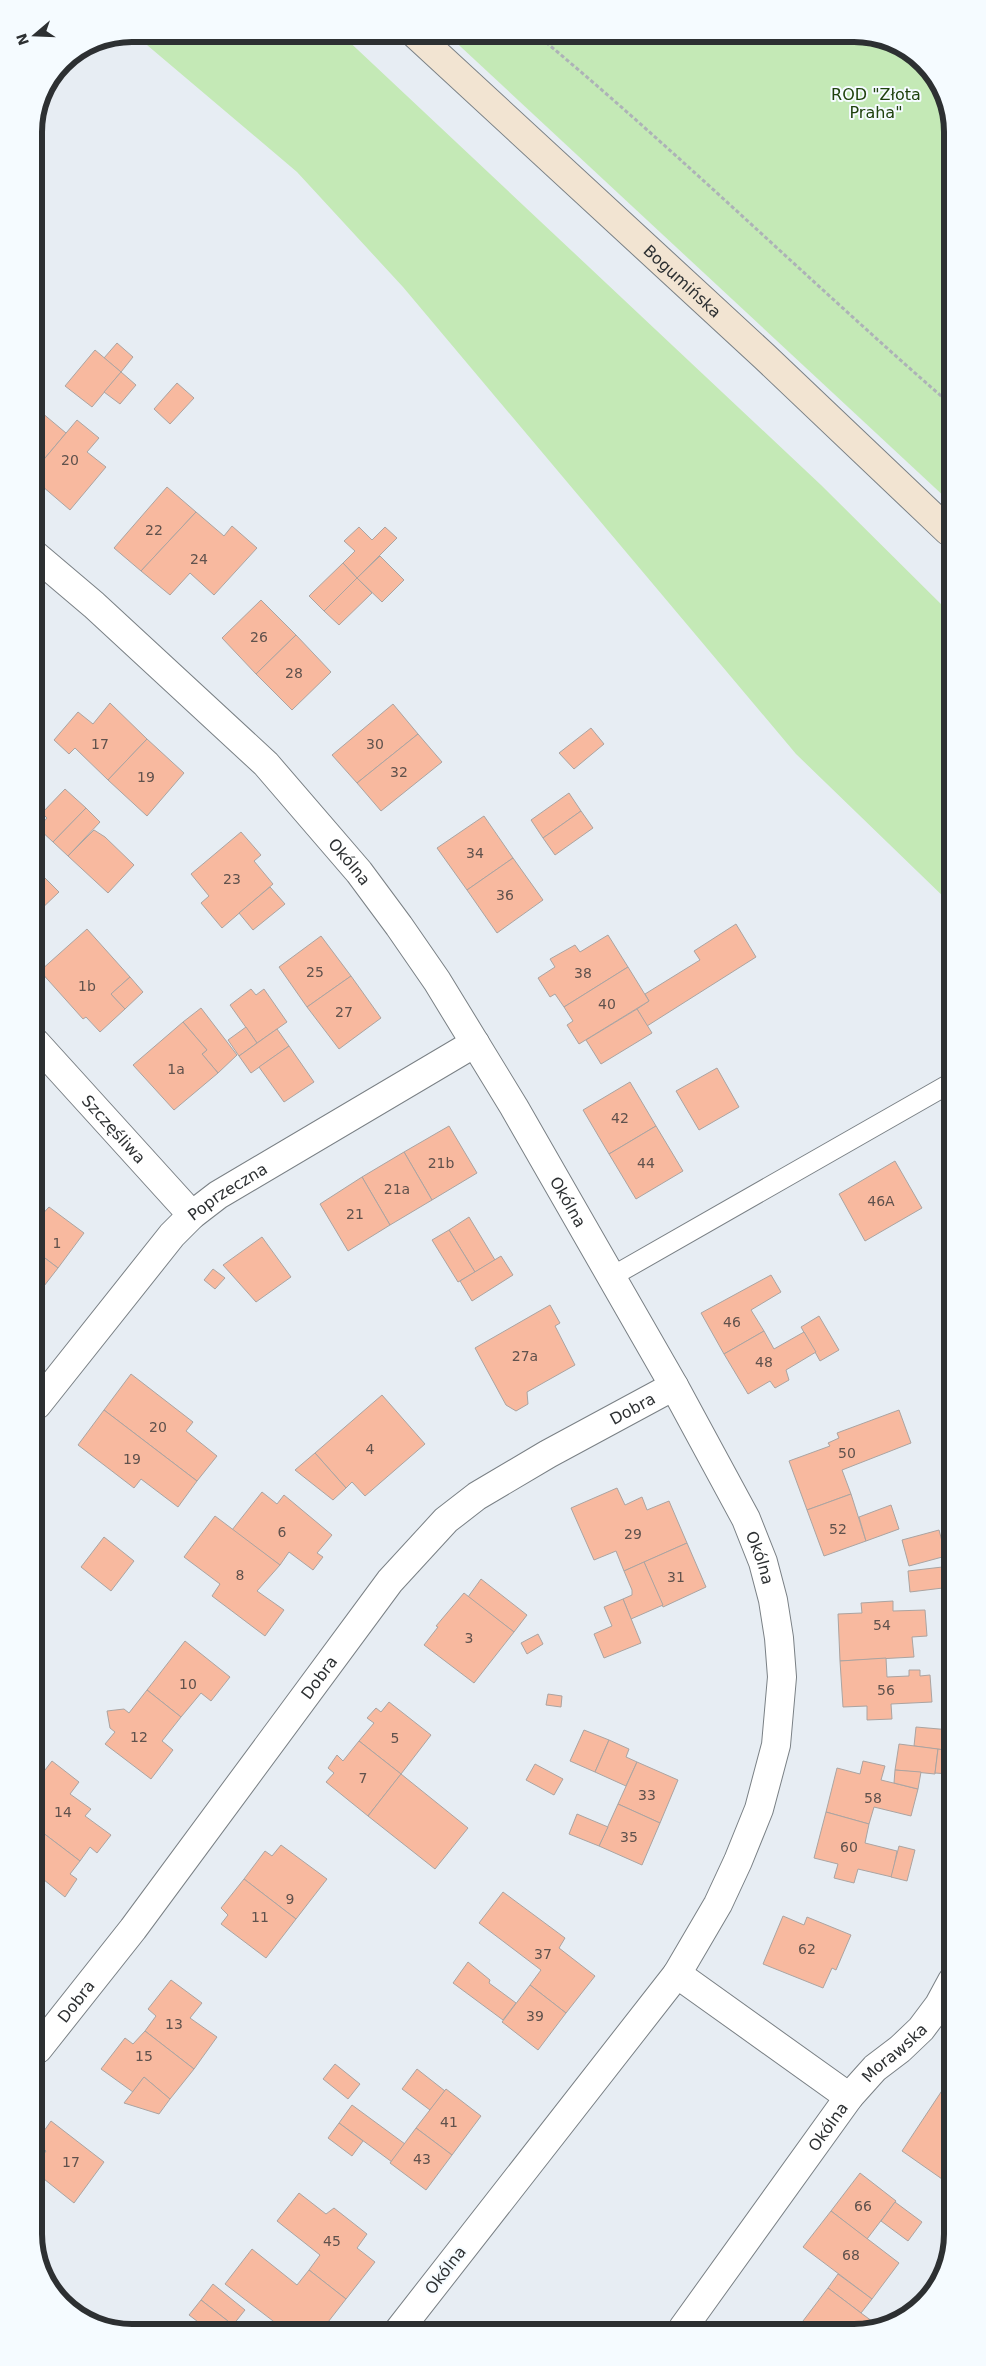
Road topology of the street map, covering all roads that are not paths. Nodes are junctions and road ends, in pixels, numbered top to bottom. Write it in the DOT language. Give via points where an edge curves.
graph roads {
  1 [pos="423,42"];
  2 [pos="944,527"];
  3 [pos="43,562"];
  4 [pos="475,1042"];
  5 [pos="43,1050"];
  6 [pos="944,1087"];
  7 [pos="192,1215"];
  8 [pos="611,1277"];
  9 [pos="674,1386"];
  10 [pos="42,1398"];
  11 [pos="677,1974"];
  12 [pos="944,1996"];
  13 [pos="42,2044"];
  14 [pos="849,2097"];
  15 [pos="404,2323"];
  16 [pos="686,2324"];
  1 -- 2 [label="street, Bogumińska" via="765,357"];
  3 -- 4 [label="street, Okólna" via="266,764 359,872 437,981"];
  4 -- 7 [label="street, Poprzeczna" via="253,1173"];
  4 -- 8 [label="street, Okólna"];
  5 -- 7 [label="street, Szczęśliwa"];
  6 -- 8 [label="lane"];
  7 -- 10 [label="street, Poprzeczna" via="172,1234"];
  8 -- 9 [label="street, Okólna"];
  9 -- 11 [label="street, Okólna" via="746,1519 764,1562 779,1638 782,1677 776,1745 759,1809 718,1904"];
  9 -- 13 [label="street, Dobra" via="477,1496 446,1520 421,1546 390,1581 133,1929"];
  11 -- 14 [label="street, Okólna"];
  11 -- 15 [label="street, Okólna"];
  12 -- 14 [label="street, Morawska" via="920,2029 875,2068"];
  14 -- 16 [label="street, Okólna"];
}
